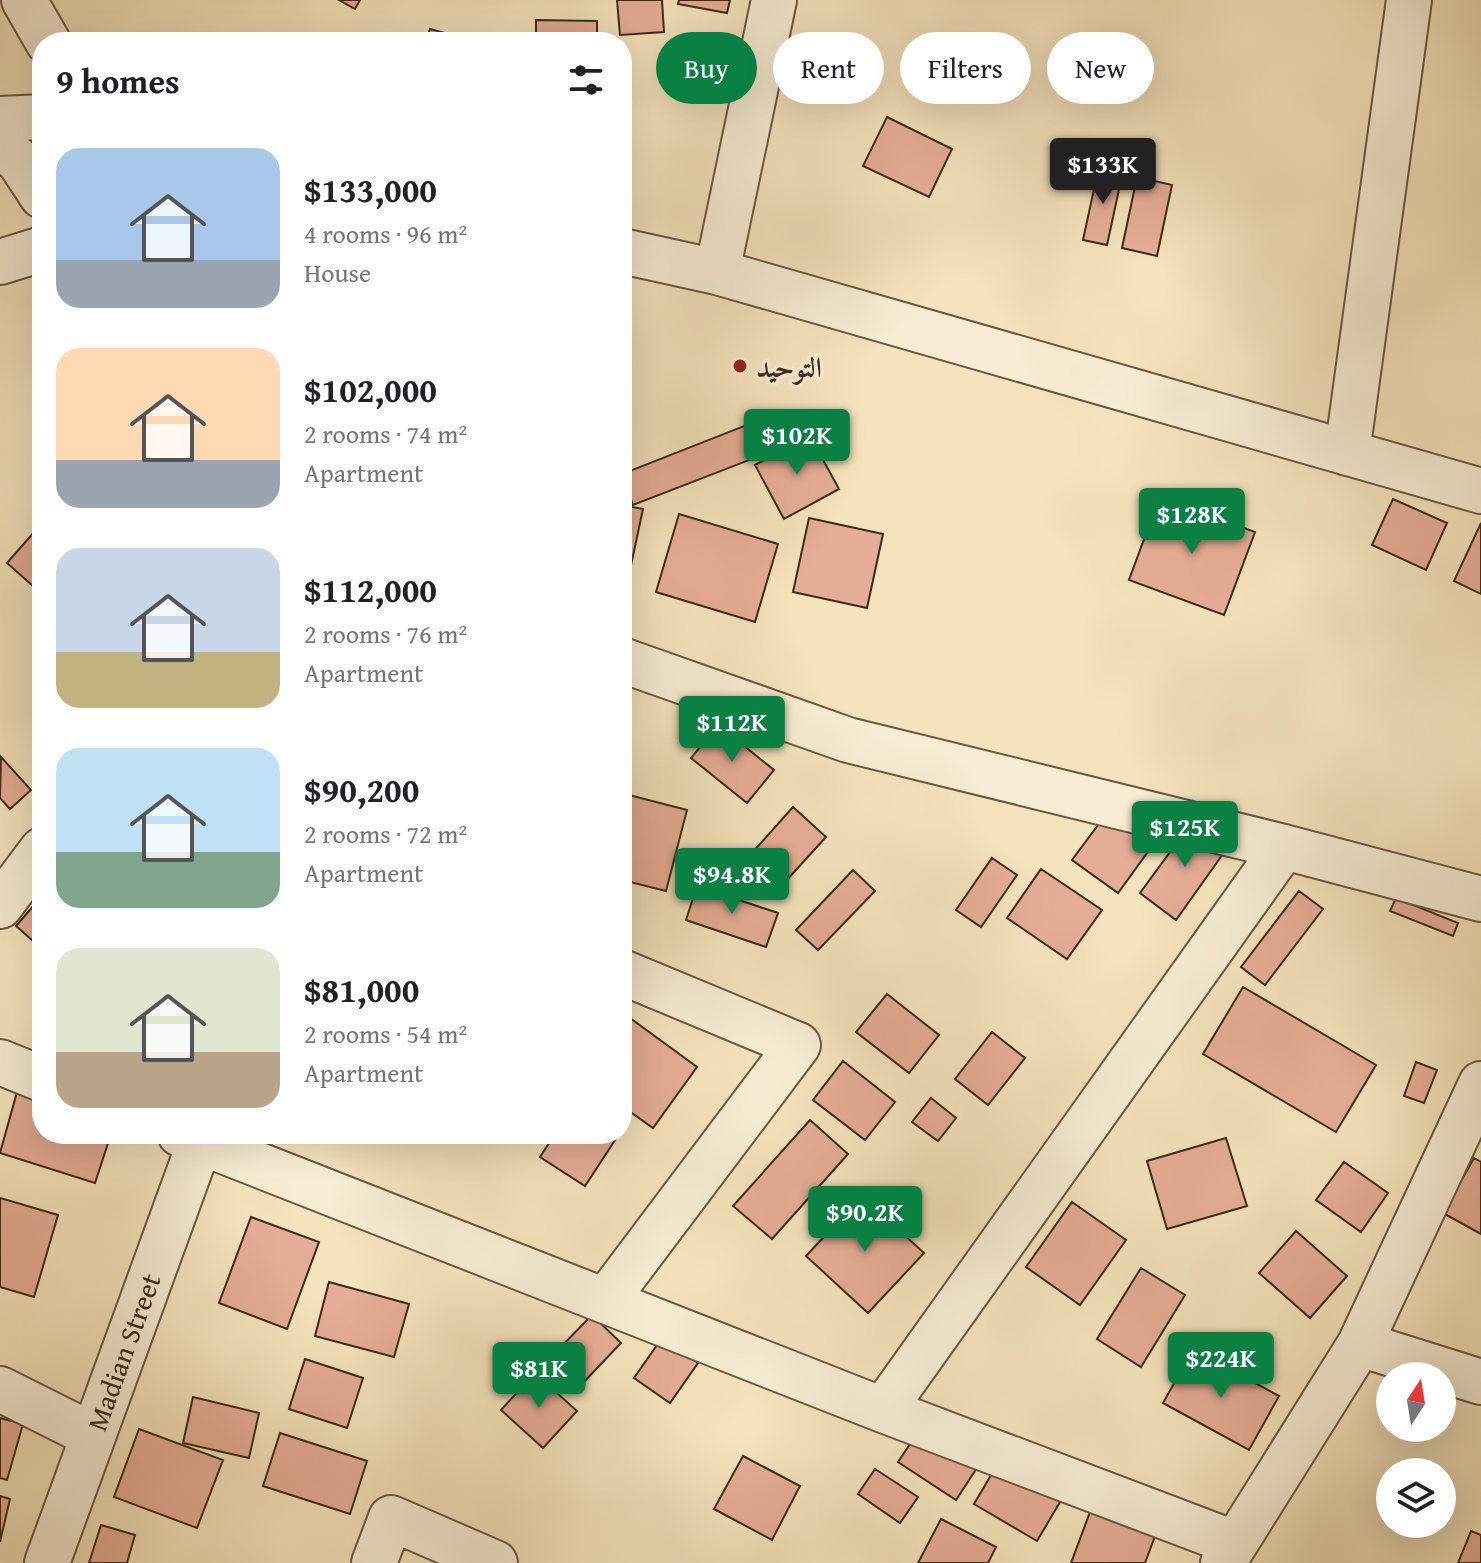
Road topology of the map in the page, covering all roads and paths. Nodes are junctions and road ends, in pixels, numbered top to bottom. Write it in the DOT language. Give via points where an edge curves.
graph roads {
  1 [pos="24,0"];
  2 [pos="774,0"];
  3 [pos="1409,0"];
  4 [pos="42,32"];
  5 [pos="32,117"];
  6 [pos="0,119"];
  7 [pos="0,145"];
  8 [pos="32,181"];
  9 [pos="32,252"];
  10 [pos="632,253"];
  11 [pos="0,262"];
  12 [pos="717,272"];
  13 [pos="1347,453"];
  14 [pos="1481,491"];
  15 [pos="632,664"];
  16 [pos="1284,847"];
  17 [pos="32,863"];
  18 [pos="1481,899"];
  19 [pos="0,906"];
  20 [pos="632,976"];
  21 [pos="0,1062"];
  22 [pos="32,1075"];
  23 [pos="1481,1084"];
  24 [pos="188,1144"];
  25 [pos="205,1144"];
  26 [pos="606,1300"];
  27 [pos="1360,1344"];
  28 [pos="1481,1382"];
  29 [pos="0,1389"];
  30 [pos="883,1410"];
  31 [pos="92,1435"];
  32 [pos="1228,1553"];
  33 [pos="47,1563"];
  34 [pos="374,1563"];
  35 [pos="495,1563"];
  1 -- 4 [label="street"];
  2 -- 12 [label="street"];
  3 -- 13 [label="street"];
  5 -- 6 [label="street"];
  7 -- 8 [label="street"];
  9 -- 11 [label="street"];
  10 -- 12 [label="street"];
  12 -- 13 [label="street"];
  13 -- 14 [label="street"];
  15 -- 16 [label="street" via="848,740"];
  16 -- 18 [label="street"];
  16 -- 30 [label="street"];
  17 -- 19 [label="street"];
  20 -- 26 [label="street" via="798,1045"];
  21 -- 22 [label="street"];
  23 -- 27 [label="street"];
  24 -- 31 [label="street, Madian Street"];
  25 -- 26 [label="street"];
  26 -- 30 [label="street"];
  27 -- 28 [label="street"];
  27 -- 32 [label="street"];
  29 -- 31 [label="street"];
  30 -- 32 [label="street"];
  31 -- 33 [label="street, Madian Street"];
  34 -- 35 [label="street" via="391,1518"];
}
